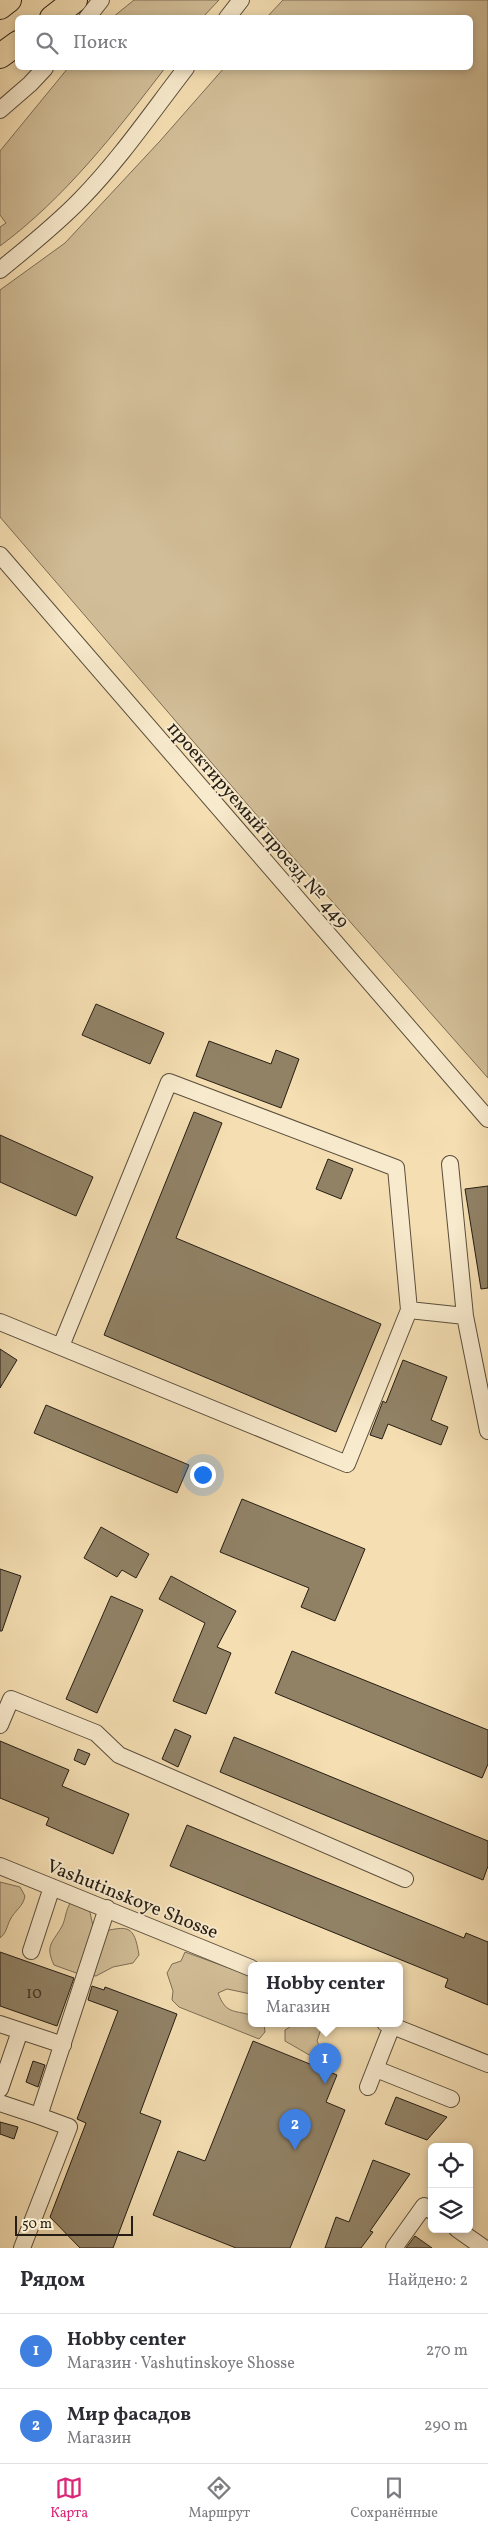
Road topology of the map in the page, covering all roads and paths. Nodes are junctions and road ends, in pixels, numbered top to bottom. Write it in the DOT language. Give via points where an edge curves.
graph roads {
  1 [pos="9,0"];
  2 [pos="75,0"];
  3 [pos="101,0"];
  4 [pos="242,0"];
  5 [pos="0,7"];
  6 [pos="56,15"];
  7 [pos="89,15"];
  8 [pos="230,15"];
  9 [pos="15,45"];
  10 [pos="0,56"];
  11 [pos="43,70"];
  12 [pos="184,70"];
  13 [pos="0,110"];
  14 [pos="0,270"];
  15 [pos="0,555"];
  16 [pos="488,1119"];
  17 [pos="450,1164"];
  18 [pos="409,1310"];
  19 [pos="465,1316"];
  20 [pos="0,1322"];
  21 [pos="61,1346"];
  22 [pos="481,1359"];
  23 [pos="488,1431"];
  24 [pos="0,1725"];
  25 [pos="0,1866"];
  26 [pos="405,1879"];
  27 [pos="52,1887"];
  28 [pos="108,1908"];
  29 [pos="31,1951"];
  30 [pos="248,1967"];
  31 [pos="0,2024"];
  32 [pos="388,2027"];
  33 [pos="396,2027"];
  34 [pos="20,2031"];
  35 [pos="63,2045"];
  36 [pos="488,2064"];
  37 [pos="376,2069"];
  38 [pos="368,2087"];
  39 [pos="0,2090"];
  40 [pos="451,2099"];
  41 [pos="0,2103"];
  42 [pos="39,2116"];
  43 [pos="428,2208"];
  44 [pos="465,2233"];
  45 [pos="485,2244"];
  46 [pos="22,2248"];
  47 [pos="394,2248"];
  1 -- 5 [label="highway"];
  2 -- 6 [label="highway"];
  3 -- 7 [label="street"];
  4 -- 8 [label="street"];
  9 -- 10 [label="highway"];
  11 -- 13 [label="street"];
  12 -- 14 [label="street" via="81,199"];
  15 -- 16 [label="street, проектируемый проезд № 449"];
  17 -- 19 [label="street"];
  18 -- 19 [label="street"];
  18 -- 21 [label="street" via="346,1464"];
  18 -- 21 [label="street" via="396,1168 168,1082"];
  19 -- 22 [label="street"];
  20 -- 21 [label="street"];
  22 -- 23 [label="street"];
  24 -- 26 [label="street" via="11,1699 96,1733 119,1755"];
  25 -- 27 [label="street, Vashutinskoye Shosse"];
  27 -- 28 [label="street, Vashutinskoye Shosse"];
  27 -- 29 [label="street"];
  28 -- 30 [label="street, Vashutinskoye Shosse"];
  28 -- 35 [label="street"];
  31 -- 34 [label="street"];
  32 -- 37 [label="street"];
  33 -- 36 [label="street"];
  34 -- 35 [label="street"];
  34 -- 39 [label="street"];
  35 -- 42 [label="street"];
  37 -- 38 [label="street"];
  37 -- 40 [label="street"];
  41 -- 42 [label="street"];
  42 -- 46 [label="street" via="69,2127"];
  43 -- 47 [label="street" via="424,2206"];
  44 -- 45 [label="street"];
}
